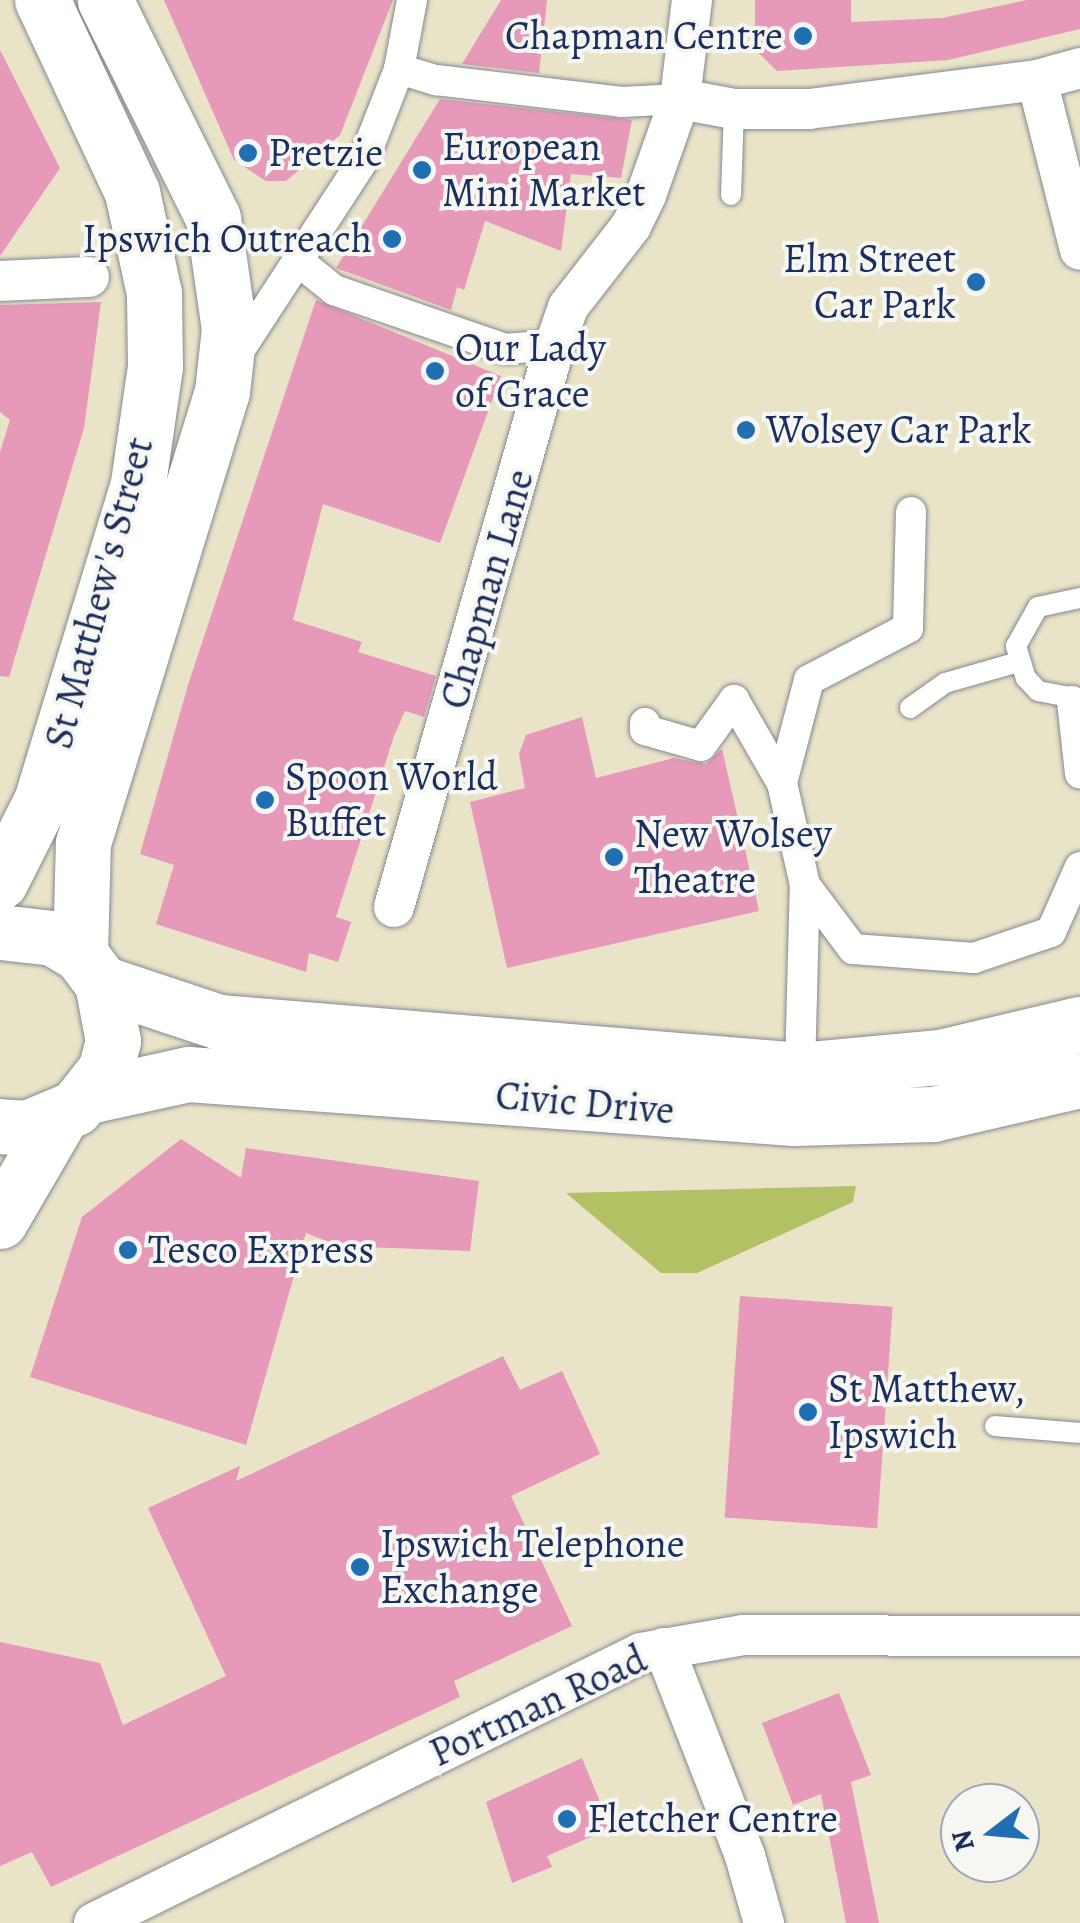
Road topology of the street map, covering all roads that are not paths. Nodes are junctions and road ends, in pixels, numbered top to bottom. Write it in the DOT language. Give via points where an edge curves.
graph roads {
  1 [pos="42,0"];
  2 [pos="105,0"];
  3 [pos="412,0"];
  4 [pos="692,0"];
  5 [pos="399,68"];
  6 [pos="1080,68"];
  7 [pos="1037,80"];
  8 [pos="680,99"];
  9 [pos="734,110"];
  10 [pos="731,195"];
  11 [pos="1080,250"];
  12 [pos="298,260"];
  13 [pos="89,277"];
  14 [pos="0,281"];
  15 [pos="555,345"];
  16 [pos="226,368"];
  17 [pos="911,512"];
  18 [pos="1080,598"];
  19 [pos="1018,662"];
  20 [pos="1077,703"];
  21 [pos="910,708"];
  22 [pos="645,722"];
  23 [pos="1080,774"];
  24 [pos="782,783"];
  25 [pos="1080,867"];
  26 [pos="0,882"];
  27 [pos="805,885"];
  28 [pos="394,907"];
  29 [pos="0,932"];
  30 [pos="91,968"];
  31 [pos="1080,1024"];
  32 [pos="800,1070"];
  33 [pos="1080,1080"];
  34 [pos="74,1106"];
  35 [pos="0,1126"];
  36 [pos="0,1222"];
  37 [pos="995,1426"];
  38 [pos="1080,1433"];
  39 [pos="1080,1636"];
  40 [pos="664,1648"];
  41 [pos="94,1923"];
  42 [pos="764,1923"];
  1 -- 26 [label="main road, St Matthew's Street" via="132,192 154,293 156,366 138,484 41,801"];
  2 -- 16 [label="main road, St Matthew's Street" via="213,218 222,254"];
  3 -- 5 [label="street"];
  4 -- 8 [label="street, Chapman Lane"];
  5 -- 8 [label="street" via="436,80 622,102"];
  5 -- 12 [label="street" via="364,158"];
  6 -- 7 [label="street"];
  7 -- 9 [label="street" via="809,109"];
  7 -- 11 [label="street"];
  8 -- 9 [label="street"];
  8 -- 15 [label="street, Chapman Lane" via="631,226 568,308"];
  9 -- 10 [label="lane"];
  12 -- 15 [label="street" via="334,290 504,350"];
  12 -- 16 [label="street"];
  13 -- 14 [label="street"];
  15 -- 28 [label="street, Chapman Lane"];
  16 -- 30 [label="main road, St Matthew's Street" via="83,843"];
  17 -- 24 [label="street" via="908,628 809,680"];
  18 -- 19 [label="lane" via="1050,600 1028,617"];
  19 -- 20 [label="lane" via="1038,691"];
  19 -- 21 [label="lane" via="945,683"];
  20 -- 23 [label="street"];
  22 -- 24 [label="street" via="645,730 701,746 734,700"];
  24 -- 27 [label="street"];
  25 -- 27 [label="street" via="1051,932 974,958 852,948"];
  27 -- 32 [label="street"];
  29 -- 30 [label="main road, Civic Drive" via="53,938"];
  30 -- 32 [label="main road, Civic Drive" via="220,1022"];
  30 -- 34 [label="main road, St Matthew's Street" via="113,1041"];
  31 -- 32 [label="main road, Civic Drive" via="940,1058"];
  33 -- 34 [label="main road, Civic Drive" via="934,1114 793,1118 188,1074"];
  34 -- 35 [label="main road, Civic Drive" via="26,1128"];
  34 -- 36 [label="main road"];
  37 -- 38 [label="lane"];
  39 -- 40 [label="street, Portman Road" via="743,1635"];
  40 -- 41 [label="street, Portman Road"];
  40 -- 42 [label="street" via="746,1856"];
}
